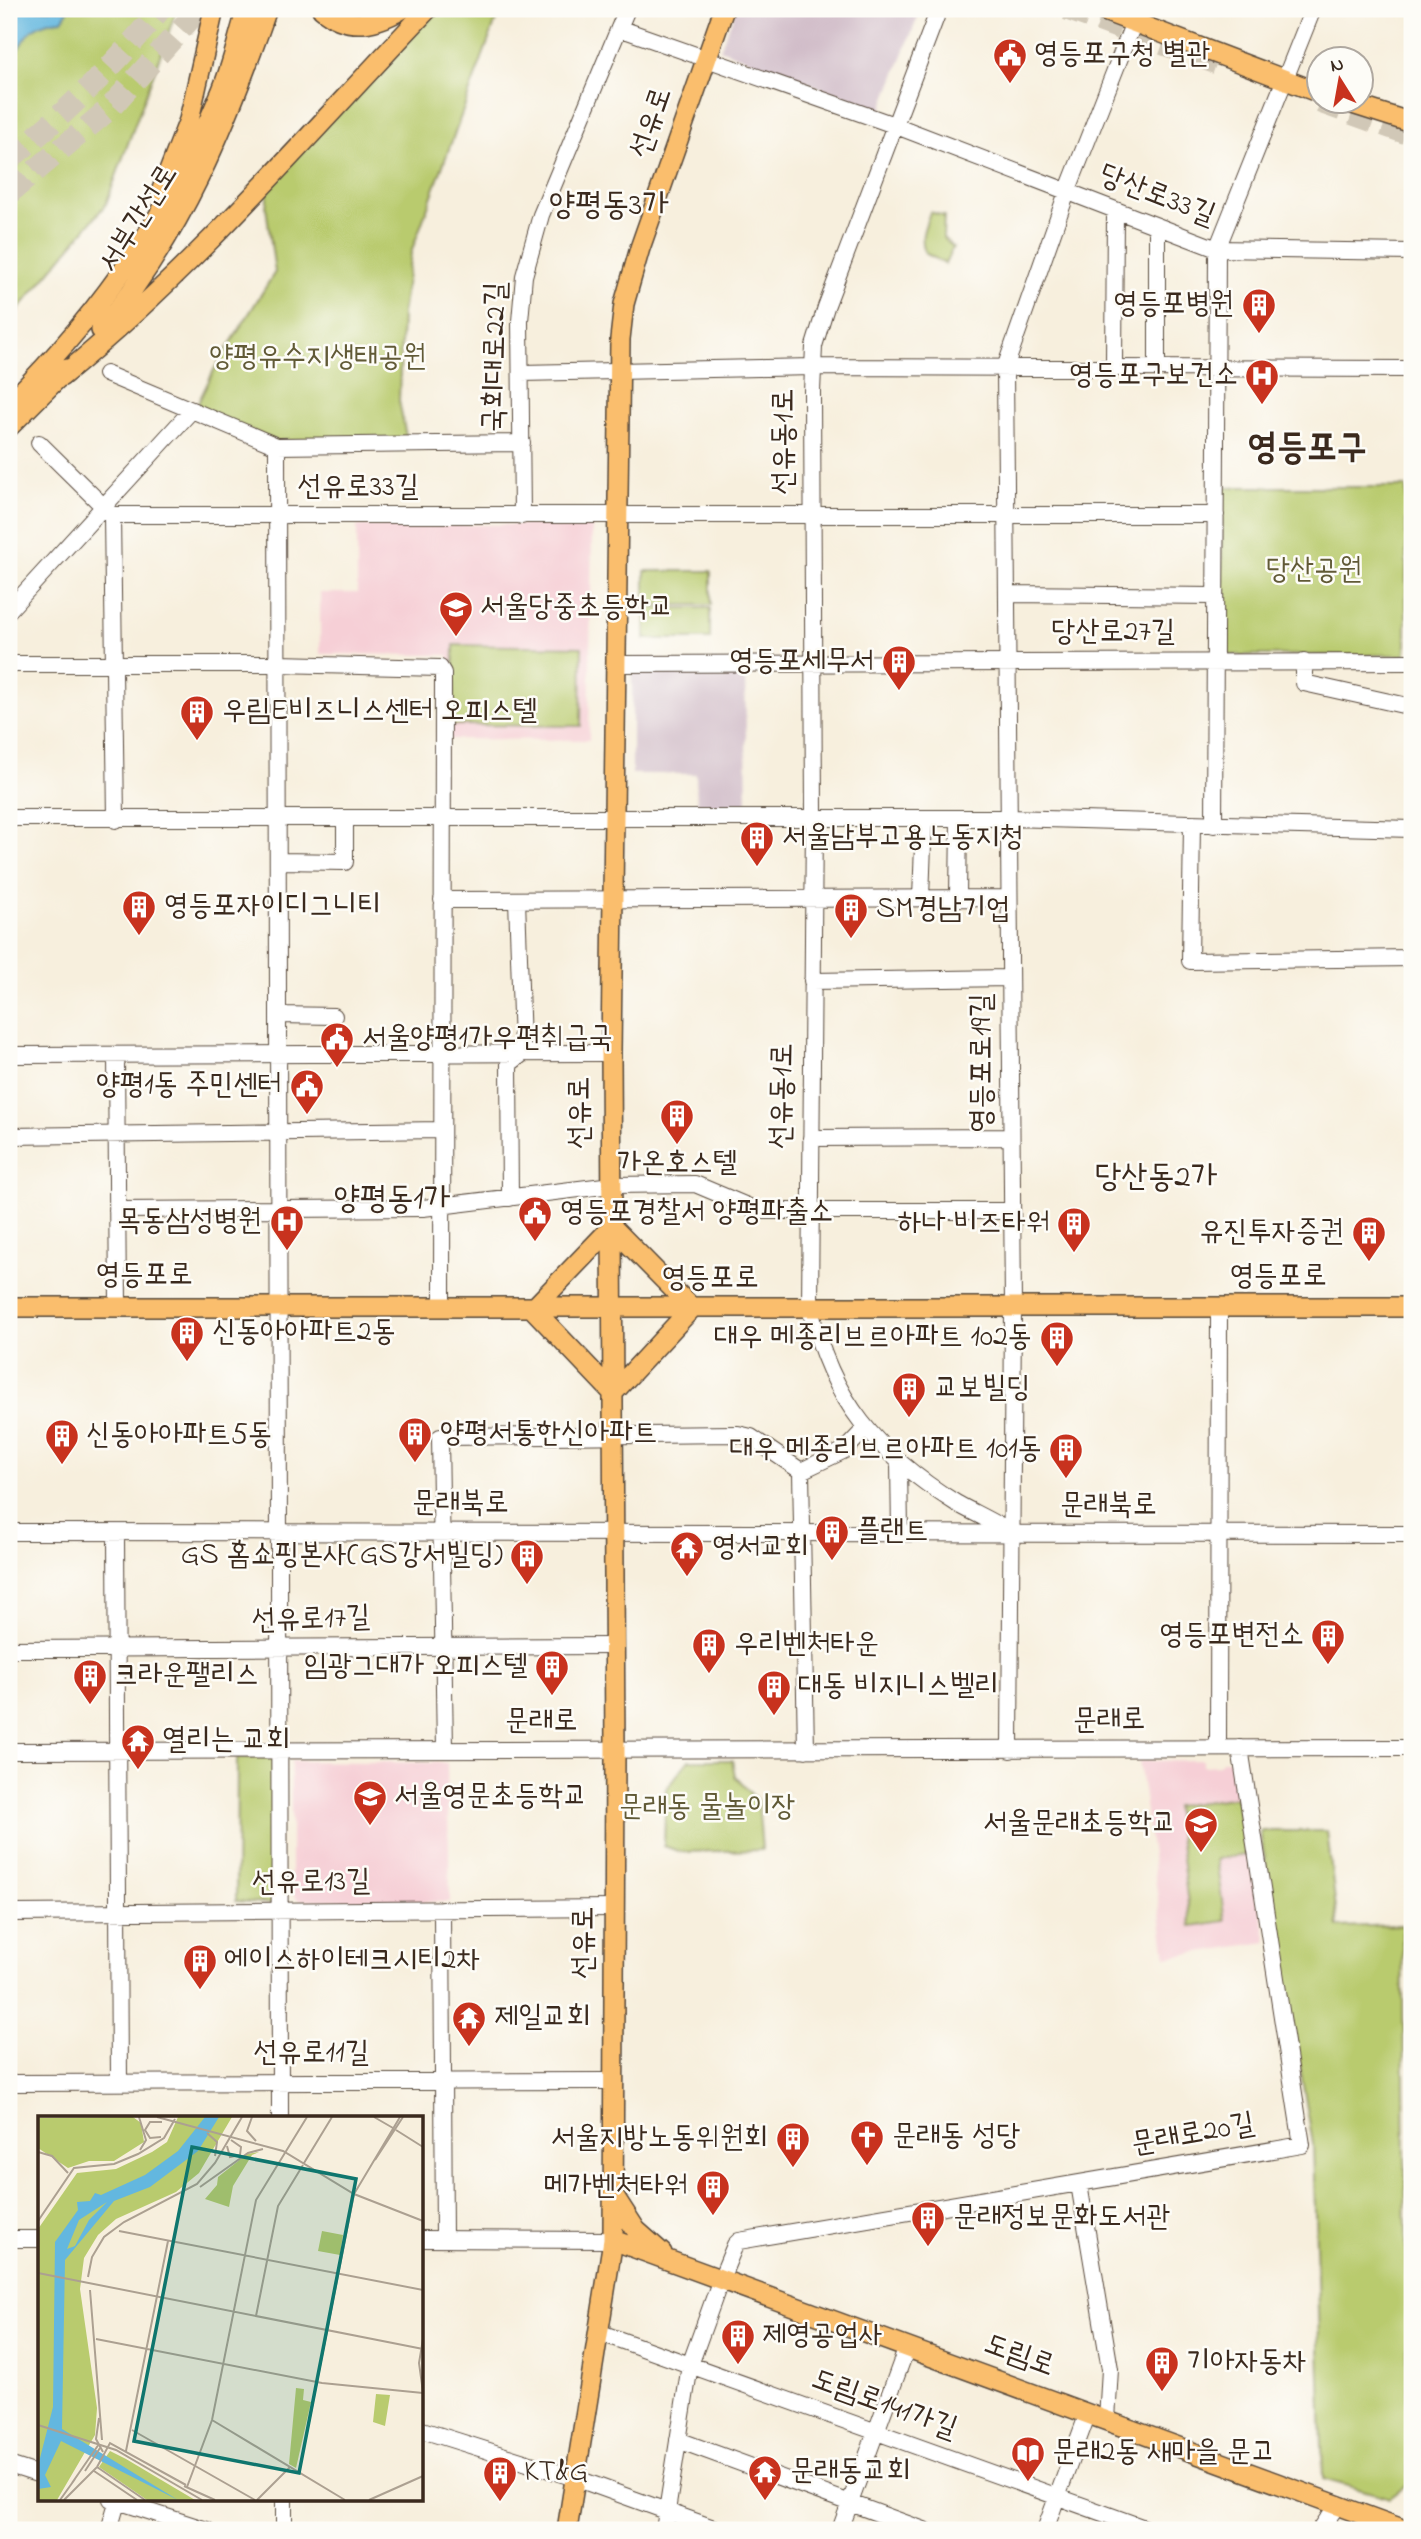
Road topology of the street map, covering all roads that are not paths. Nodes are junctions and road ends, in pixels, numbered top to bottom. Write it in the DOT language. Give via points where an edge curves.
graph roads {
  1 [pos="214,9"];
  2 [pos="247,9"];
  3 [pos="267,9"];
  4 [pos="322,9"];
  5 [pos="402,9"];
  6 [pos="428,9"];
  7 [pos="627,9"];
  8 [pos="724,9"];
  9 [pos="939,9"];
  10 [pos="1099,9"];
  11 [pos="1313,9"];
  12 [pos="1135,22"];
  13 [pos="619,28"];
  14 [pos="706,58"];
  15 [pos="1286,82"];
  16 [pos="1306,88"];
  17 [pos="1376,112"];
  18 [pos="1412,124"];
  19 [pos="894,125"];
  20 [pos="1068,192"];
  21 [pos="1115,210"];
  22 [pos="1157,226"];
  23 [pos="1217,249"];
  24 [pos="1412,252"];
  25 [pos="116,282"];
  26 [pos="813,367"];
  27 [pos="1005,368"];
  28 [pos="1114,368"];
  29 [pos="1157,368"];
  30 [pos="1216,368"];
  31 [pos="1412,369"];
  32 [pos="618,370"];
  33 [pos="521,373"];
  34 [pos="106,374"];
  35 [pos="61,377"];
  36 [pos="9,404"];
  37 [pos="191,411"];
  38 [pos="9,427"];
  39 [pos="39,443"];
  40 [pos="522,443"];
  41 [pos="277,446"];
  42 [pos="108,511"];
  43 [pos="1216,515"];
  44 [pos="277,516"];
  45 [pos="522,516"];
  46 [pos="1006,516"];
  47 [pos="616,517"];
  48 [pos="812,517"];
  49 [pos="1007,594"];
  50 [pos="1215,596"];
  51 [pos="9,610"];
  52 [pos="1007,661"];
  53 [pos="1215,661"];
  54 [pos="1304,661"];
  55 [pos="813,662"];
  56 [pos="1412,662"];
  57 [pos="9,664"];
  58 [pos="116,664"];
  59 [pos="279,664"];
  60 [pos="615,664"];
  61 [pos="1412,707"];
  62 [pos="9,818"];
  63 [pos="814,818"];
  64 [pos="924,818"];
  65 [pos="959,818"];
  66 [pos="1009,818"];
  67 [pos="279,819"];
  68 [pos="613,819"];
  69 [pos="116,820"];
  70 [pos="345,820"];
  71 [pos="441,820"];
  72 [pos="1192,824"];
  73 [pos="1214,825"];
  74 [pos="1412,829"];
  75 [pos="279,861"];
  76 [pos="921,898"];
  77 [pos="958,898"];
  78 [pos="1009,898"];
  79 [pos="813,899"];
  80 [pos="442,900"];
  81 [pos="517,900"];
  82 [pos="612,900"];
  83 [pos="1412,958"];
  84 [pos="1010,978"];
  85 [pos="812,981"];
  86 [pos="279,1014"];
  87 [pos="334,1016"];
  88 [pos="279,1054"];
  89 [pos="442,1054"];
  90 [pos="522,1054"];
  91 [pos="611,1054"];
  92 [pos="9,1055"];
  93 [pos="116,1055"];
  94 [pos="442,1130"];
  95 [pos="279,1132"];
  96 [pos="117,1135"];
  97 [pos="9,1136"];
  98 [pos="1011,1137"];
  99 [pos="811,1138"];
  100 [pos="612,1185"];
  101 [pos="510,1198"];
  102 [pos="442,1206"];
  103 [pos="117,1210"];
  104 [pos="279,1210"];
  105 [pos="1012,1210"];
  106 [pos="811,1211"];
  107 [pos="612,1227"];
  108 [pos="118,1306"];
  109 [pos="1219,1306"];
  110 [pos="9,1307"];
  111 [pos="279,1307"];
  112 [pos="1013,1307"];
  113 [pos="1412,1307"];
  114 [pos="443,1308"];
  115 [pos="692,1308"];
  116 [pos="810,1308"];
  117 [pos="533,1309"];
  118 [pos="612,1309"];
  119 [pos="613,1393"];
  120 [pos="865,1429"];
  121 [pos="613,1436"];
  122 [pos="899,1463"];
  123 [pos="801,1471"];
  124 [pos="614,1531"];
  125 [pos="9,1532"];
  126 [pos="441,1532"];
  127 [pos="805,1532"];
  128 [pos="116,1533"];
  129 [pos="279,1533"];
  130 [pos="900,1533"];
  131 [pos="1012,1534"];
  132 [pos="1219,1534"];
  133 [pos="1412,1534"];
  134 [pos="615,1646"];
  135 [pos="443,1648"];
  136 [pos="9,1649"];
  137 [pos="280,1649"];
  138 [pos="118,1650"];
  139 [pos="1218,1748"];
  140 [pos="1240,1748"];
  141 [pos="1412,1748"];
  142 [pos="119,1750"];
  143 [pos="279,1750"];
  144 [pos="445,1750"];
  145 [pos="615,1750"];
  146 [pos="806,1750"];
  147 [pos="1010,1750"];
  148 [pos="9,1751"];
  149 [pos="614,1908"];
  150 [pos="442,1909"];
  151 [pos="280,1911"];
  152 [pos="118,1912"];
  153 [pos="9,1913"];
  154 [pos="444,2081"];
  155 [pos="613,2081"];
  156 [pos="280,2082"];
  157 [pos="9,2083"];
  158 [pos="119,2083"];
  159 [pos="280,2116"];
  160 [pos="1079,2184"];
  161 [pos="614,2196"];
  162 [pos="9,2239"];
  163 [pos="38,2239"];
  164 [pos="424,2239"];
  165 [pos="444,2239"];
  166 [pos="613,2240"];
  167 [pos="674,2262"];
  168 [pos="721,2279"];
  169 [pos="598,2332"];
  170 [pos="907,2347"];
  171 [pos="690,2365"];
  172 [pos="1088,2413"];
  173 [pos="1107,2420"];
  174 [pos="424,2431"];
  175 [pos="876,2431"];
  176 [pos="678,2440"];
  177 [pos="9,2465"];
  178 [pos="38,2474"];
  179 [pos="575,2478"];
  180 [pos="1057,2497"];
  181 [pos="116,2500"];
  182 [pos="284,2500"];
  183 [pos="850,2503"];
  184 [pos="1338,2504"];
  185 [pos="667,2512"];
  186 [pos="108,2530"];
  187 [pos="207,2530"];
  188 [pos="284,2530"];
  189 [pos="566,2530"];
  190 [pos="664,2530"];
  191 [pos="719,2530"];
  192 [pos="840,2530"];
  193 [pos="924,2530"];
  194 [pos="1045,2530"];
  195 [pos="1150,2530"];
  196 [pos="1320,2530"];
  197 [pos="1405,2530"];
  1 -- 25 [label="main road" via="189,120 159,200"];
  2 -- 25 [label="main road, 서부간선로" via="221,93 188,166 148,238"];
  3 -- 35 [label="main road, 서부간선로" via="235,101 198,182 121,306"];
  4 -- 5 [label="main road" via="335,20 358,24 383,20"];
  6 -- 35 [label="main road" via="190,257 110,337"];
  7 -- 13 [label="street, 국회대로22길"];
  8 -- 14 [label="main road, 선유로"];
  9 -- 19 [label="street, 선유동1로"];
  10 -- 12 [label="main road"];
  11 -- 15 [label="street"];
  12 -- 15 [label="main road"];
  12 -- 20 [label="street"];
  13 -- 14 [label="street"];
  13 -- 33 [label="street, 국회대로22길" via="541,215 520,295"];
  14 -- 19 [label="street, 선유로"];
  14 -- 32 [label="main road, 선유로" via="624,304"];
  15 -- 16 [label="main road"];
  15 -- 23 [label="street"];
  17 -- 18 [label="main road"];
  19 -- 20 [label="street, 당산로33길"];
  19 -- 26 [label="street, 선유동1로" via="825,307"];
  20 -- 21 [label="street, 당산로33길"];
  20 -- 27 [label="street"];
  21 -- 22 [label="street, 당산로33길"];
  21 -- 28 [label="street"];
  22 -- 23 [label="street, 당산로33길"];
  22 -- 29 [label="street"];
  23 -- 24 [label="street, 당산로33길"];
  23 -- 30 [label="street"];
  25 -- 36 [label="main road, 서부간선로" via="48,365"];
  26 -- 27 [label="street"];
  26 -- 32 [label="street"];
  26 -- 48 [label="street, 선유동1로"];
  27 -- 28 [label="street"];
  27 -- 46 [label="street, 영등포로19길"];
  28 -- 29 [label="street"];
  29 -- 30 [label="street"];
  30 -- 31 [label="street"];
  30 -- 43 [label="street"];
  32 -- 33 [label="street"];
  32 -- 47 [label="main road, 선유로"];
  33 -- 40 [label="street, 국회대로22길"];
  34 -- 37 [label="street"];
  35 -- 38 [label="main road, 서부간선로"];
  37 -- 41 [label="street"];
  37 -- 42 [label="street"];
  39 -- 42 [label="street"];
  40 -- 41 [label="street"];
  40 -- 45 [label="street, 국회대로22길"];
  41 -- 44 [label="street"];
  42 -- 44 [label="street, 선유로33길"];
  42 -- 51 [label="street"];
  42 -- 58 [label="street"];
  43 -- 46 [label="street"];
  43 -- 50 [label="street"];
  44 -- 45 [label="street, 선유로33길"];
  44 -- 59 [label="street"];
  45 -- 47 [label="street, 선유로33길"];
  46 -- 48 [label="street"];
  46 -- 49 [label="street, 영등포로19길"];
  47 -- 48 [label="street"];
  47 -- 60 [label="main road, 선유로"];
  48 -- 55 [label="street, 선유동1로"];
  49 -- 50 [label="street"];
  49 -- 52 [label="street, 영등포로19길"];
  50 -- 53 [label="street"];
  52 -- 53 [label="street, 당산로27길"];
  52 -- 55 [label="street, 당산로27길"];
  52 -- 66 [label="street, 영등포로19길"];
  53 -- 54 [label="street, 당산로27길"];
  53 -- 73 [label="street"];
  54 -- 56 [label="street, 당산로27길"];
  54 -- 61 [label="street" via="1304,683"];
  55 -- 60 [label="street"];
  55 -- 63 [label="street, 선유동1로"];
  57 -- 58 [label="street"];
  58 -- 59 [label="street"];
  58 -- 69 [label="street"];
  59 -- 67 [label="street"];
  59 -- 71 [label="street" via="438,665 443,673"];
  60 -- 68 [label="main road, 선유로"];
  62 -- 69 [label="street"];
  63 -- 64 [label="street"];
  63 -- 68 [label="street"];
  63 -- 79 [label="street, 선유동1로"];
  64 -- 65 [label="street"];
  64 -- 76 [label="street"];
  65 -- 66 [label="street"];
  65 -- 77 [label="street"];
  66 -- 72 [label="street"];
  66 -- 78 [label="street, 영등포로19길"];
  67 -- 69 [label="street"];
  67 -- 70 [label="street"];
  67 -- 75 [label="street"];
  68 -- 71 [label="street"];
  68 -- 82 [label="main road, 선유로"];
  70 -- 71 [label="street"];
  70 -- 75 [label="street" via="345,862"];
  71 -- 80 [label="street"];
  72 -- 73 [label="street"];
  72 -- 83 [label="street" via="1190,961"];
  73 -- 74 [label="street"];
  75 -- 86 [label="street"];
  76 -- 77 [label="street"];
  76 -- 79 [label="street"];
  77 -- 78 [label="street"];
  78 -- 84 [label="street, 영등포로19길"];
  79 -- 82 [label="street"];
  79 -- 85 [label="street, 선유동1로"];
  80 -- 81 [label="street"];
  80 -- 89 [label="street"];
  81 -- 82 [label="street"];
  81 -- 90 [label="street"];
  82 -- 91 [label="main road, 선유로"];
  84 -- 85 [label="street"];
  84 -- 98 [label="street, 영등포로19길"];
  85 -- 99 [label="street, 선유동1로"];
  86 -- 87 [label="street"];
  86 -- 88 [label="street"];
  88 -- 89 [label="street"];
  88 -- 93 [label="street"];
  88 -- 95 [label="street"];
  89 -- 90 [label="street"];
  89 -- 94 [label="street"];
  90 -- 91 [label="street"];
  90 -- 101 [label="street" via="509,1064"];
  91 -- 100 [label="main road, 선유로"];
  92 -- 93 [label="street"];
  93 -- 96 [label="street"];
  94 -- 95 [label="street"];
  94 -- 102 [label="street"];
  95 -- 96 [label="street"];
  95 -- 104 [label="street"];
  96 -- 97 [label="street"];
  96 -- 103 [label="street"];
  98 -- 99 [label="street"];
  98 -- 105 [label="street, 영등포로19길"];
  99 -- 106 [label="street, 선유동1로"];
  100 -- 101 [label="street"];
  100 -- 106 [label="street" via="695,1184 751,1210"];
  100 -- 107 [label="main road, 선유로"];
  101 -- 102 [label="street"];
  102 -- 104 [label="street"];
  102 -- 114 [label="street"];
  103 -- 104 [label="street"];
  103 -- 108 [label="street"];
  104 -- 111 [label="street"];
  105 -- 106 [label="street"];
  105 -- 112 [label="street, 영등포로19길"];
  106 -- 116 [label="street, 선유동1로"];
  107 -- 115 [label="main road"];
  107 -- 117 [label="main road"];
  107 -- 118 [label="main road, 선유로"];
  108 -- 110 [label="main road, 영등포로"];
  108 -- 111 [label="main road, 영등포로"];
  109 -- 112 [label="main road, 영등포로"];
  109 -- 113 [label="main road, 영등포로"];
  109 -- 132 [label="street"];
  111 -- 114 [label="main road, 영등포로"];
  111 -- 129 [label="street"];
  112 -- 116 [label="main road, 영등포로"];
  112 -- 131 [label="street, 영등포로19길"];
  114 -- 117 [label="main road, 영등포로"];
  115 -- 116 [label="main road, 영등포로"];
  115 -- 118 [label="main road, 영등포로"];
  115 -- 119 [label="main road"];
  116 -- 120 [label="street, 선유동1로" via="824,1359"];
  117 -- 118 [label="main road, 영등포로"];
  117 -- 119 [label="main road"];
  118 -- 119 [label="main road, 선유로"];
  119 -- 121 [label="main road, 선유로"];
  120 -- 122 [label="street, 선유동1로"];
  120 -- 123 [label="street" via="845,1450"];
  121 -- 123 [label="street" via="738,1434 751,1437"];
  121 -- 124 [label="main road, 선유로"];
  121 -- 126 [label="street" via="440,1437"];
  122 -- 130 [label="street"];
  122 -- 131 [label="street, 선유동1로" via="932,1488"];
  123 -- 127 [label="street"];
  124 -- 126 [label="street, 문래북로"];
  124 -- 127 [label="street, 문래북로"];
  124 -- 134 [label="main road, 선유로"];
  125 -- 128 [label="street, 문래북로"];
  126 -- 129 [label="street, 문래북로"];
  126 -- 135 [label="street"];
  127 -- 130 [label="street, 문래북로"];
  127 -- 146 [label="street"];
  128 -- 129 [label="street, 문래북로"];
  128 -- 138 [label="street"];
  129 -- 137 [label="street"];
  130 -- 131 [label="street, 문래북로"];
  131 -- 132 [label="street, 문래북로"];
  131 -- 147 [label="street, 영등포로19길"];
  132 -- 133 [label="street, 문래북로"];
  132 -- 139 [label="street"];
  134 -- 135 [label="street, 선유로17길"];
  134 -- 145 [label="main road, 선유로"];
  135 -- 137 [label="street, 선유로17길"];
  135 -- 144 [label="street"];
  136 -- 138 [label="street, 선유로17길"];
  137 -- 138 [label="street, 선유로17길"];
  137 -- 143 [label="street"];
  138 -- 142 [label="street"];
  139 -- 140 [label="street, 문래로"];
  139 -- 147 [label="street, 문래로"];
  140 -- 141 [label="street, 문래로"];
  140 -- 160 [label="street, 문래로20길" via="1303,2145"];
  142 -- 143 [label="street, 문래로"];
  142 -- 148 [label="street, 문래로"];
  142 -- 152 [label="street"];
  143 -- 144 [label="street, 문래로"];
  143 -- 151 [label="street"];
  144 -- 145 [label="street, 문래로"];
  145 -- 146 [label="street, 문래로"];
  145 -- 149 [label="main road, 선유로"];
  146 -- 147 [label="street, 문래로"];
  149 -- 150 [label="street, 선유로13길"];
  149 -- 155 [label="main road, 선유로"];
  150 -- 151 [label="street, 선유로13길"];
  150 -- 154 [label="street"];
  151 -- 152 [label="street, 선유로13길"];
  151 -- 156 [label="street"];
  152 -- 153 [label="street, 선유로13길"];
  152 -- 158 [label="street"];
  154 -- 155 [label="street, 선유로11길"];
  154 -- 156 [label="street, 선유로11길"];
  154 -- 165 [label="street"];
  155 -- 161 [label="main road, 선유로"];
  156 -- 158 [label="street, 선유로11길"];
  156 -- 159 [label="street"];
  157 -- 158 [label="street, 선유로11길"];
  160 -- 168 [label="street, 문래로20길" via="739,2241"];
  160 -- 173 [label="street" via="1110,2369"];
  161 -- 166 [label="main road, 선유로"];
  161 -- 167 [label="main road" via="636,2230"];
  162 -- 163 [label="street"];
  164 -- 165 [label="street"];
  165 -- 166 [label="street"];
  166 -- 167 [label="main road, 도림로"];
  166 -- 169 [label="main road, 선유로"];
  167 -- 168 [label="main road, 도림로"];
  168 -- 170 [label="main road, 도림로"];
  168 -- 171 [label="street"];
  169 -- 171 [label="street, 도림로141가길"];
  169 -- 179 [label="main road, 선유로"];
  170 -- 172 [label="main road, 도림로"];
  170 -- 175 [label="street"];
  171 -- 175 [label="street, 도림로141가길"];
  171 -- 176 [label="street"];
  172 -- 173 [label="main road, 도림로"];
  172 -- 180 [label="street"];
  173 -- 184 [label="main road, 도림로"];
  174 -- 179 [label="street"];
  175 -- 180 [label="street, 도림로141가길"];
  175 -- 183 [label="street"];
  176 -- 183 [label="street"];
  176 -- 185 [label="street"];
  177 -- 178 [label="street"];
  179 -- 185 [label="street"];
  179 -- 189 [label="main road, 선유로"];
  180 -- 194 [label="street"];
  180 -- 195 [label="street, 도림로141가길"];
  181 -- 186 [label="street"];
  181 -- 187 [label="street"];
  182 -- 188 [label="street"];
  183 -- 192 [label="street"];
  183 -- 193 [label="street"];
  184 -- 196 [label="street"];
  184 -- 197 [label="main road, 도림로"];
  185 -- 190 [label="street"];
  185 -- 191 [label="street"];
}
